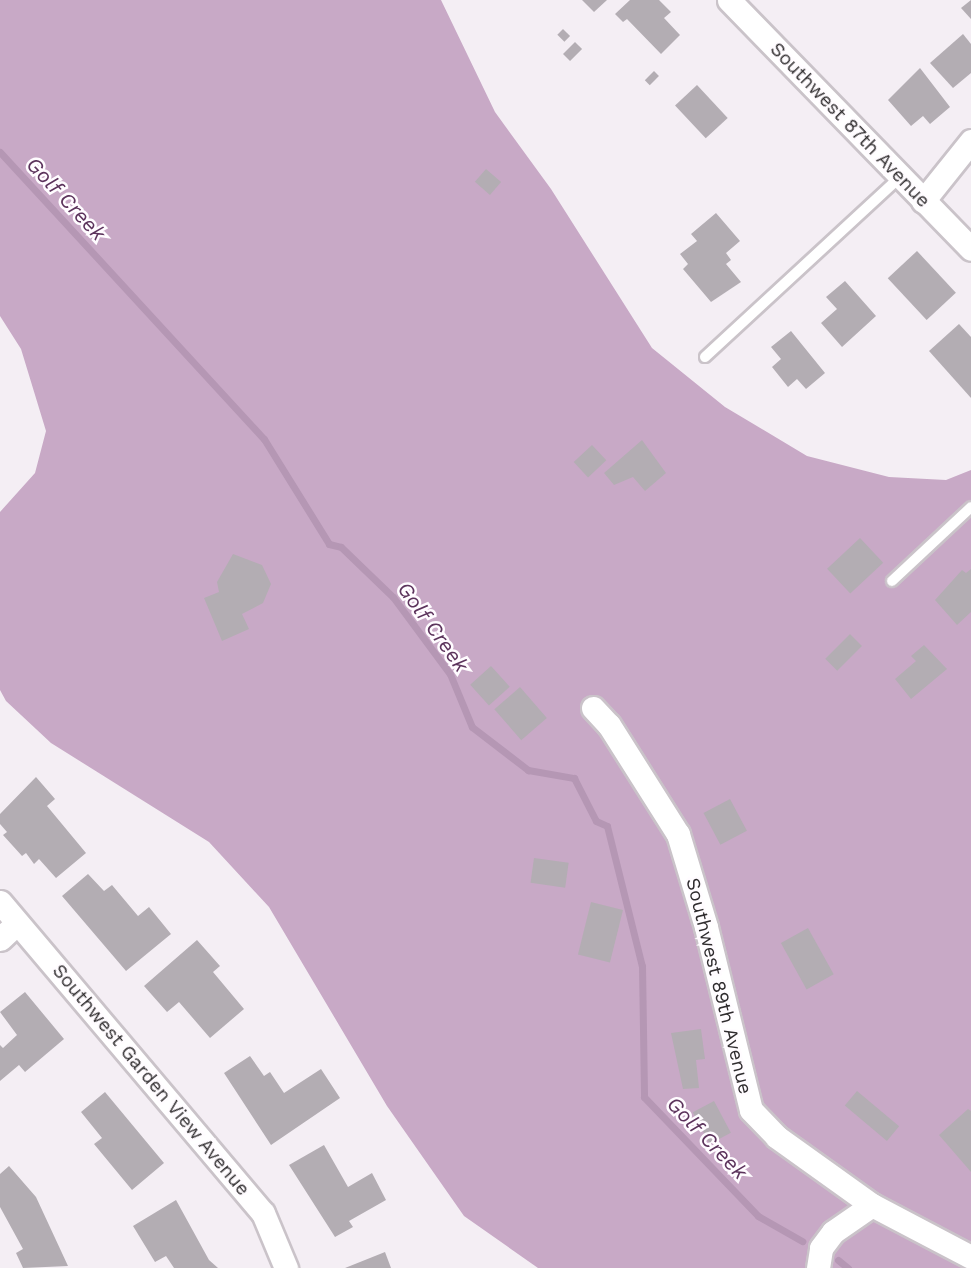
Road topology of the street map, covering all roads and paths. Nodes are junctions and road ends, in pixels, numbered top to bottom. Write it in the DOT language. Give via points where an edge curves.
graph roads {
  1 [pos="729,0"];
  2 [pos="971,141"];
  3 [pos="900,177"];
  4 [pos="923,201"];
  5 [pos="971,249"];
  6 [pos="705,357"];
  7 [pos="971,507"];
  8 [pos="892,581"];
  9 [pos="593,708"];
  10 [pos="0,902"];
  11 [pos="18,923"];
  12 [pos="0,939"];
  13 [pos="872,1205"];
  14 [pos="971,1257"];
  15 [pos="286,1268"];
  16 [pos="818,1268"];
  1 -- 3 [label="street, Southwest 87th Avenue"];
  2 -- 4 [label="street"];
  3 -- 4 [label="street, Southwest 87th Avenue"];
  3 -- 6 [label="lane"];
  4 -- 5 [label="street, Southwest 87th Avenue"];
  7 -- 8 [label="lane"];
  9 -- 13 [label="street, Southwest 89th Avenue" via="609,725 678,834 751,1110 777,1137"];
  10 -- 11 [label="street, Southwest Garden View Avenue"];
  11 -- 12 [label="street"];
  11 -- 15 [label="street, Southwest Garden View Avenue" via="263,1213"];
  13 -- 14 [label="street, Southwest 89th Avenue"];
  13 -- 16 [label="street" via="833,1232 821,1248"];
}
